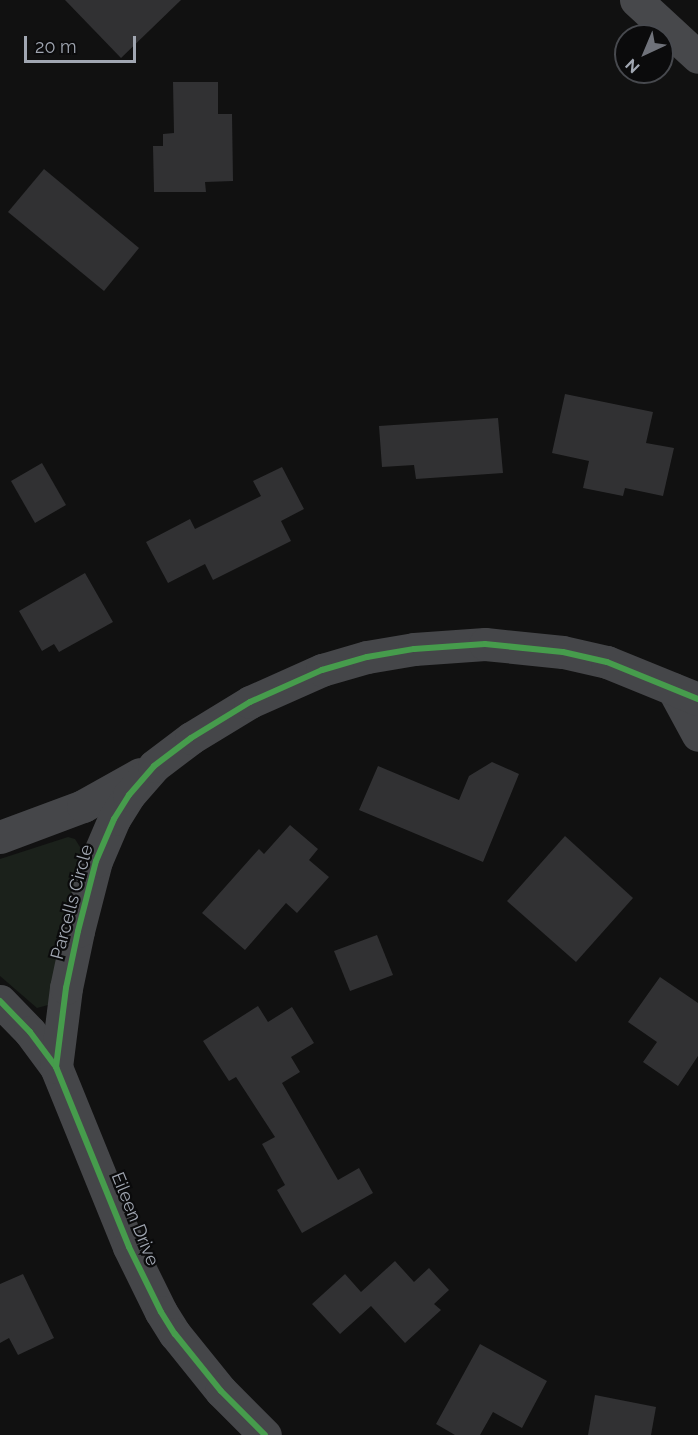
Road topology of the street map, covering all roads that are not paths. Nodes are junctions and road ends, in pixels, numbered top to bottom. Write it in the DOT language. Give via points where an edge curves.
graph roads {
  1 [pos="636,0"];
  2 [pos="698,57"];
  3 [pos="685,694"];
  4 [pos="698,735"];
  5 [pos="154,766"];
  6 [pos="0,837"];
  7 [pos="0,1001"];
  8 [pos="56,1067"];
  9 [pos="265,1435"];
  1 -- 2 [label="highway"];
  3 -- 4 [label="street, Parcells Circle"];
  3 -- 5 [label="street, Parcells Circle" via="629,669 563,652 485,644 414,649 356,660 285,685 191,738"];
  5 -- 6 [label="street, Parcells Circle" via="83,806"];
  5 -- 8 [label="street, Parcells Circle" via="114,819 96,861 66,988"];
  7 -- 8 [label="street, Eileen Drive"];
  8 -- 9 [label="street, Eileen Drive" via="129,1247 161,1312 221,1391"];
}
